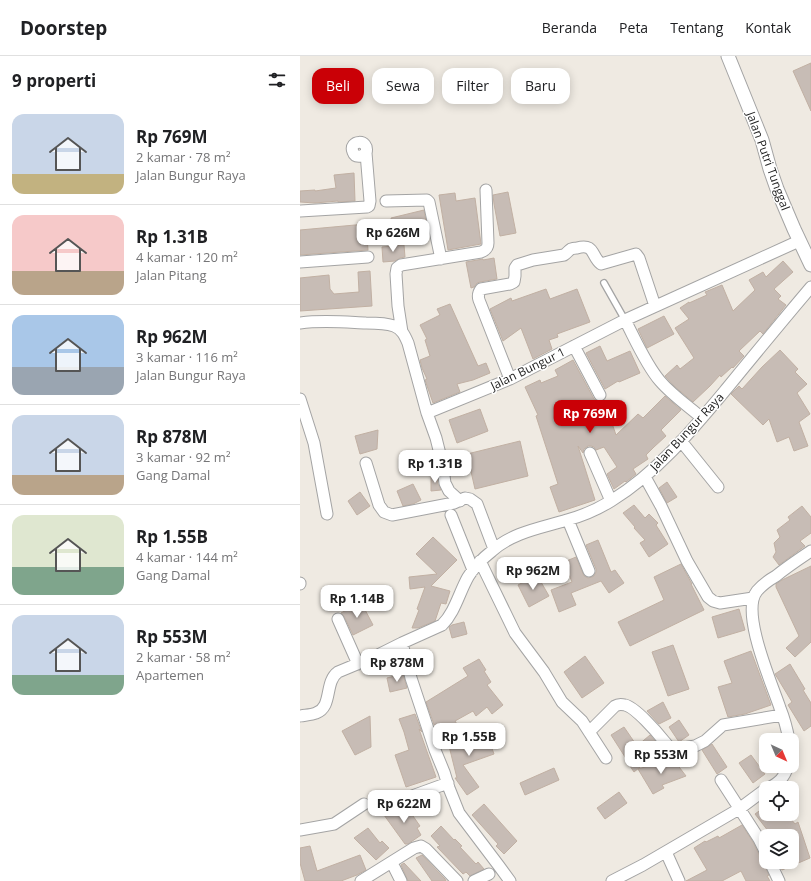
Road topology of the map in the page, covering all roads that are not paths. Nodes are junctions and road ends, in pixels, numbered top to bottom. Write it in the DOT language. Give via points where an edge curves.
graph roads {
  1 [pos="728,56"];
  2 [pos="366,153"];
  3 [pos="486,190"];
  4 [pos="386,201"];
  5 [pos="300,211"];
  6 [pos="799,241"];
  7 [pos="368,257"];
  8 [pos="441,259"];
  9 [pos="300,262"];
  10 [pos="811,265"];
  11 [pos="604,283"];
  12 [pos="811,287"];
  13 [pos="654,306"];
  14 [pos="625,320"];
  15 [pos="300,323"];
  16 [pos="402,332"];
  17 [pos="571,347"];
  18 [pos="510,379"];
  19 [pos="598,396"];
  20 [pos="300,399"];
  21 [pos="426,413"];
  22 [pos="702,418"];
  23 [pos="681,442"];
  24 [pos="590,453"];
  25 [pos="366,463"];
  26 [pos="644,477"];
  27 [pos="718,487"];
  28 [pos="460,501"];
  29 [pos="611,501"];
  30 [pos="328,514"];
  31 [pos="451,515"];
  32 [pos="568,520"];
  33 [pos="494,549"];
  34 [pos="811,552"];
  35 [pos="477,565"];
  36 [pos="589,571"];
  37 [pos="754,598"];
  38 [pos="338,619"];
  39 [pos="402,643"];
  40 [pos="358,664"];
  41 [pos="782,715"];
  42 [pos="300,716"];
  43 [pos="589,732"];
  44 [pos="787,733"];
  45 [pos="606,758"];
  46 [pos="720,780"];
  47 [pos="448,783"];
  48 [pos="759,794"];
  49 [pos="364,804"];
  50 [pos="390,804"];
  51 [pos="739,809"];
  52 [pos="300,830"];
  53 [pos="759,839"];
  54 [pos="666,852"];
  55 [pos="392,862"];
  56 [pos="773,869"];
  57 [pos="488,874"];
  58 [pos="361,881"];
  59 [pos="402,881"];
  60 [pos="457,881"];
  61 [pos="474,881"];
  62 [pos="510,881"];
  63 [pos="612,881"];
  64 [pos="679,881"];
  65 [pos="779,881"];
  1 -- 6 [label="street, Jalan Putri Tunggal"];
  2 -- 5 [label="street" via="369,206"];
  3 -- 8 [label="street" via="488,248 482,252"];
  4 -- 8 [label="street" via="429,202"];
  6 -- 10 [label="street, Jalan Putri Tunggal"];
  6 -- 13 [label="street, Jalan Bungur 1"];
  7 -- 9 [label="street"];
  8 -- 16 [label="street" via="397,268"];
  11 -- 14 [label="lane"];
  12 -- 22 [label="street, Jalan Bungur Raya"];
  13 -- 14 [label="street, Jalan Bungur 1"];
  13 -- 18 [label="street" via="639,256 636,254 601,264 589,248 583,246 570,250 567,254 517,265 514,268 514,282 481,289 478,296"];
  14 -- 17 [label="street, Jalan Bungur 1"];
  14 -- 22 [label="street" via="660,382"];
  15 -- 16 [label="street" via="378,324 395,326"];
  16 -- 21 [label="street" via="408,343"];
  17 -- 18 [label="street, Jalan Bungur 1"];
  17 -- 19 [label="street"];
  18 -- 21 [label="street, Jalan Bungur 1"];
  20 -- 30 [label="street" via="314,443"];
  21 -- 28 [label="street" via="436,438 445,483"];
  22 -- 23 [label="street, Jalan Bungur Raya"];
  23 -- 26 [label="street, Jalan Bungur Raya"];
  23 -- 27 [label="street"];
  24 -- 29 [label="street"];
  25 -- 28 [label="street" via="379,505 384,512 392,515"];
  26 -- 29 [label="street, Jalan Bungur Raya"];
  26 -- 37 [label="street" via="661,506 687,562 708,597 720,603"];
  28 -- 33 [label="street" via="465,498 476,504"];
  29 -- 32 [label="street, Jalan Bungur Raya"];
  31 -- 35 [label="street"];
  32 -- 33 [label="street, Jalan Bungur Raya" via="516,535"];
  32 -- 36 [label="street"];
  33 -- 35 [label="street, Jalan Bungur Raya"];
  34 -- 37 [label="street" via="764,585 756,592"];
  35 -- 39 [label="street, Jalan Bungur Raya" via="447,620 442,625"];
  35 -- 43 [label="street" via="515,633 544,672 562,702 582,721"];
  37 -- 41 [label="street" via="752,616 758,644"];
  38 -- 40 [label="street"];
  39 -- 40 [label="street, Jalan Bungur Raya"];
  39 -- 47 [label="street" via="410,678"];
  40 -- 42 [label="street, Jalan Bungur Raya" via="334,675 324,707 317,713"];
  41 -- 43 [label="street" via="723,725 705,741 695,746 673,750 635,710 618,704"];
  41 -- 44 [label="street"];
  43 -- 45 [label="street"];
  46 -- 51 [label="street"];
  47 -- 50 [label="street"];
  47 -- 62 [label="street" via="459,813"];
  48 -- 51 [label="street"];
  49 -- 52 [label="street" via="334,824"];
  51 -- 53 [label="street"];
  51 -- 54 [label="street"];
  54 -- 63 [label="street"];
  54 -- 64 [label="street"];
  55 -- 58 [label="street"];
  55 -- 59 [label="street"];
  55 -- 60 [label="street" via="421,846"];
  56 -- 65 [label="street"];
  57 -- 61 [label="street"];
}
